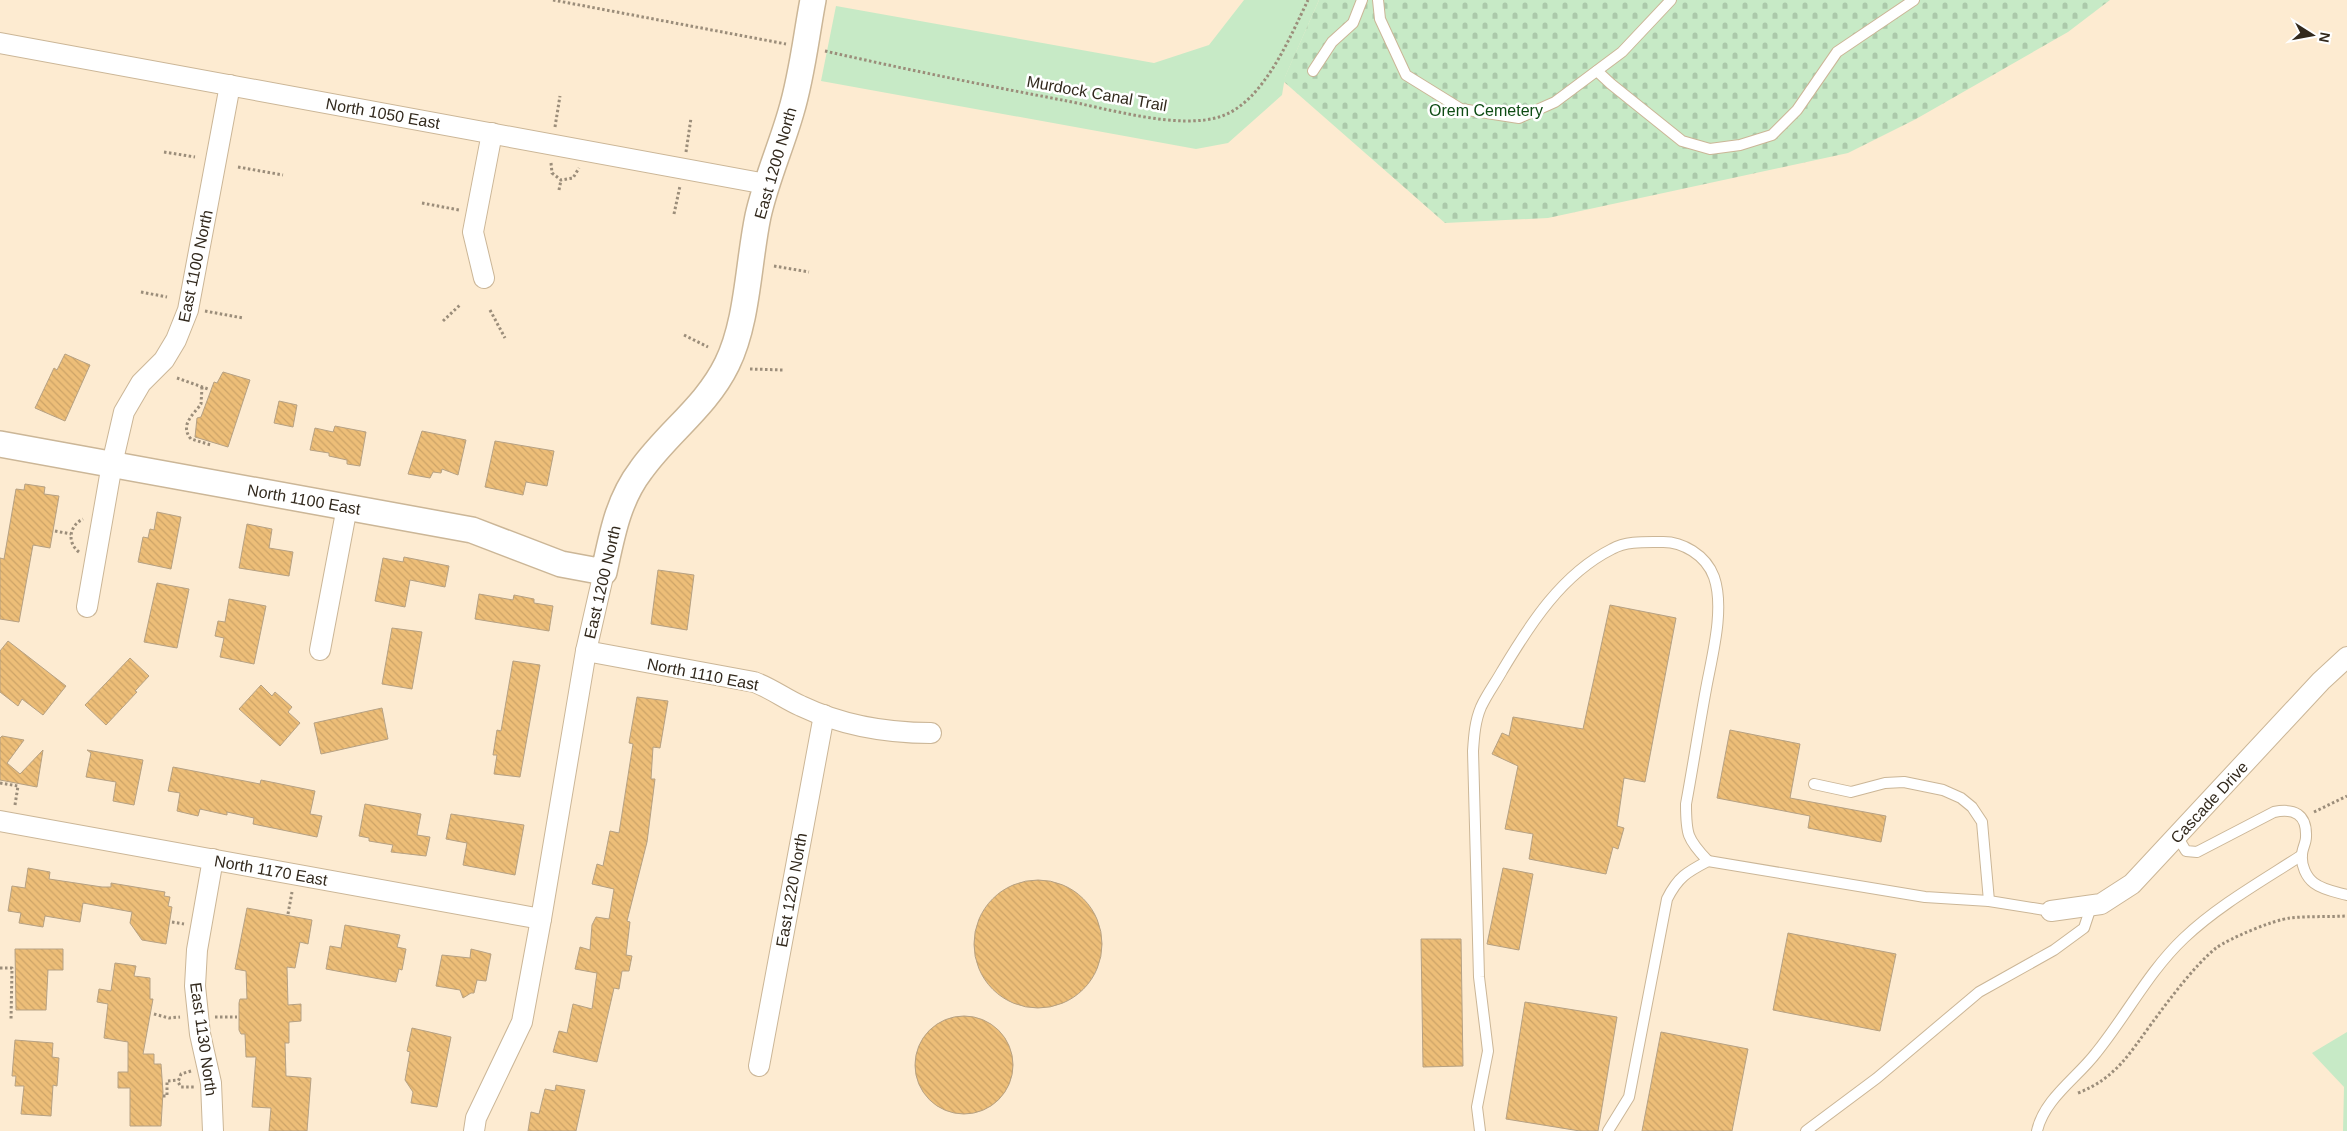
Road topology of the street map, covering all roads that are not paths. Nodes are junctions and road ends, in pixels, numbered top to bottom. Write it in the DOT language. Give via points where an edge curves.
graph roads {
  1 [pos="813,0"];
  2 [pos="1362,0"];
  3 [pos="1378,0"];
  4 [pos="1671,0"];
  5 [pos="1914,0"];
  6 [pos="0,43"];
  7 [pos="1313,71"];
  8 [pos="1597,71"];
  9 [pos="230,85"];
  10 [pos="492,133"];
  11 [pos="766,184"];
  12 [pos="484,278"];
  13 [pos="0,444"];
  14 [pos="112,464"];
  15 [pos="347,507"];
  16 [pos="604,572"];
  17 [pos="87,607"];
  18 [pos="320,650"];
  19 [pos="586,651"];
  20 [pos="2347,657"];
  21 [pos="824,715"];
  22 [pos="931,733"];
  23 [pos="1814,784"];
  24 [pos="7,816"];
  25 [pos="2177,836"];
  26 [pos="2302,855"];
  27 [pos="213,859"];
  28 [pos="1708,861"];
  29 [pos="2347,895"];
  30 [pos="1989,901"];
  31 [pos="2091,906"];
  32 [pos="2051,911"];
  33 [pos="541,919"];
  34 [pos="759,1066"];
  35 [pos="213,1131"];
  36 [pos="474,1131"];
  37 [pos="1480,1131"];
  38 [pos="1608,1131"];
  39 [pos="1806,1131"];
  40 [pos="2037,1131"];
  1 -- 11 [label="street, East 1200 North" via="796,55 792,110"];
  2 -- 7 [label="lane" via="1352,22 1332,42"];
  3 -- 8 [label="lane" via="1380,20 1406,75 1461,109 1519,118 1555,102"];
  4 -- 8 [label="lane" via="1622,52"];
  5 -- 8 [label="lane" via="1837,52 1797,110 1772,135 1740,145 1710,149 1682,140"];
  6 -- 9 [label="street, North 1050 East"];
  9 -- 10 [label="street, North 1050 East"];
  9 -- 14 [label="street, East 1100 North" via="182,328 164,360 131,398 124,412"];
  10 -- 11 [label="street, North 1050 East"];
  10 -- 12 [label="street" via="473,232"];
  11 -- 16 [label="street, East 1200 North" via="739,327 727,364 709,394 657,450 629,488 620,504"];
  13 -- 14 [label="street, North 1100 East"];
  14 -- 15 [label="street, North 1100 East"];
  14 -- 17 [label="street, East 1100 North"];
  15 -- 16 [label="street, North 1100 East" via="472,530 561,564"];
  15 -- 18 [label="street"];
  16 -- 19 [label="street, East 1200 North"];
  19 -- 21 [label="street, North 1110 East" via="754,682"];
  19 -- 33 [label="street, East 1200 North"];
  20 -- 25 [label="street, Cascade Drive"];
  21 -- 22 [label="street, North 1110 East" via="882,731"];
  21 -- 34 [label="street, East 1220 North"];
  23 -- 30 [label="lane" via="1851,792 1885,782 1904,782 1943,790 1961,798 1972,806 1982,822"];
  24 -- 27 [label="street, North 1170 East"];
  25 -- 26 [label="lane" via="2186,851 2197,852 2285,809 2303,818 2306,838"];
  25 -- 31 [label="street, Cascade Drive" via="2132,884 2108,901"];
  26 -- 29 [label="lane" via="2306,874 2313,883"];
  26 -- 40 [label="lane" via="2242,893 2183,939 2096,1053 2050,1103"];
  27 -- 33 [label="street, North 1170 East"];
  27 -- 35 [label="street, East 1130 North" via="195,978 200,1034 211,1083"];
  28 -- 30 [label="lane" via="1925,897"];
  28 -- 37 [label="lane" via="1692,844 1686,827 1686,804 1716,628 1718,597 1714,576 1686,546 1672,541 1638,542 1613,548 1582,570 1544,606 1482,707 1474,731 1479,976 1488,1051 1477,1107"];
  28 -- 38 [label="lane" via="1688,871 1676,882 1667,899 1629,1097"];
  30 -- 32 [label="lane"];
  31 -- 32 [label="street, Cascade Drive"];
  31 -- 39 [label="lane" via="2084,928 2054,950 1979,992 1877,1078"];
  33 -- 36 [label="street, East 1200 North" via="522,1022 476,1118"];
}
